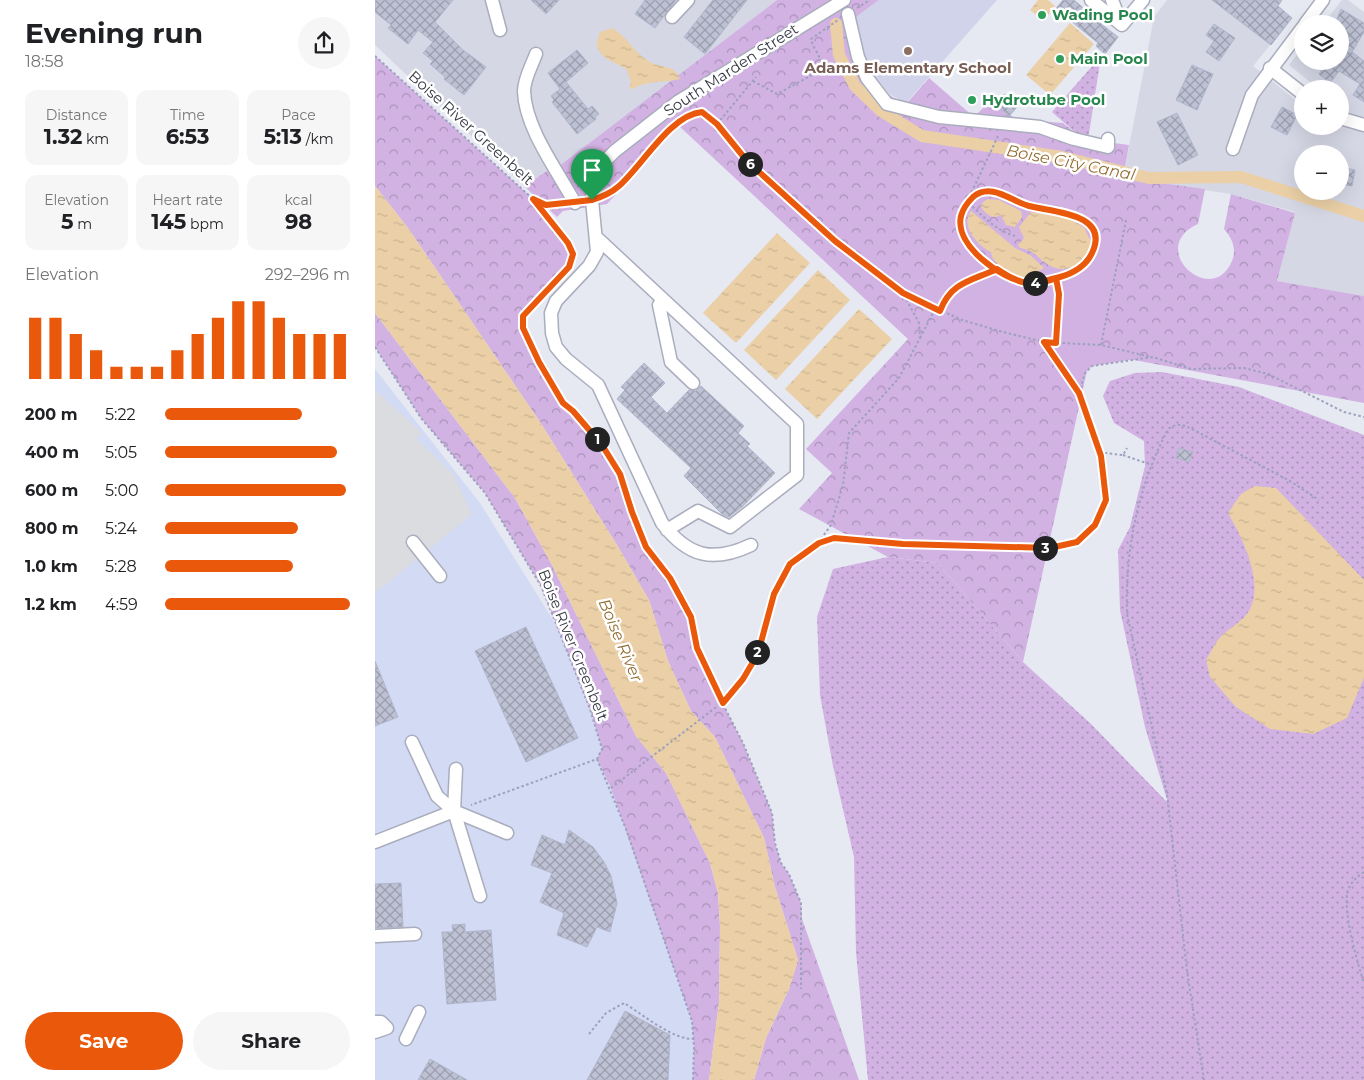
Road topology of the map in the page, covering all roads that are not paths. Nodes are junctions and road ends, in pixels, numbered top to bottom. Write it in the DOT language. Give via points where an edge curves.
graph roads {
  1 [pos="492,0"];
  2 [pos="688,0"];
  3 [pos="844,0"];
  4 [pos="1091,0"];
  5 [pos="1112,0"];
  6 [pos="1143,0"];
  7 [pos="1323,0"];
  8 [pos="848,14"];
  9 [pos="1312,15"];
  10 [pos="673,18"];
  11 [pos="1122,25"];
  12 [pos="501,30"];
  13 [pos="1294,38"];
  14 [pos="536,54"];
  15 [pos="1270,68"];
  16 [pos="1294,87"];
  17 [pos="1349,121"];
  18 [pos="1364,125"];
  19 [pos="1108,139"];
  20 [pos="1233,149"];
  21 [pos="575,203"];
  22 [pos="596,237"];
  23 [pos="663,300"];
  24 [pos="693,383"];
  25 [pos="667,530"];
  26 [pos="413,542"];
  27 [pos="751,544"];
  28 [pos="439,576"];
  29 [pos="412,742"];
  30 [pos="456,769"];
  31 [pos="454,811"];
  32 [pos="507,833"];
  33 [pos="375,842"];
  34 [pos="480,896"];
  35 [pos="415,934"];
  36 [pos="377,936"];
  37 [pos="419,1012"];
  38 [pos="375,1022"];
  39 [pos="375,1032"];
  40 [pos="406,1039"];
  1 -- 12 [label="street"];
  2 -- 10 [label="street"];
  3 -- 22 [label="street, South Marden Street" via="711,79 615,151 601,165 593,184"];
  4 -- 11 [label="street"];
  5 -- 11 [label="street"];
  6 -- 11 [label="street"];
  7 -- 9 [label="street"];
  8 -- 19 [label="street" via="858,57 867,78 887,104 939,117 1040,127 1108,147"];
  13 -- 15 [label="street"];
  14 -- 21 [label="street" via="524,89 527,111 535,133"];
  15 -- 16 [label="street"];
  15 -- 20 [label="street" via="1252,95"];
  17 -- 18 [label="street"];
  22 -- 23 [label="street"];
  22 -- 25 [label="street, South Marden Street" via="597,252 589,266 557,301 551,313 552,333 556,347 566,359 598,386"];
  23 -- 24 [label="street" via="659,306 671,362"];
  23 -- 25 [label="street" via="797,424 797,475 730,527 698,511"];
  25 -- 27 [label="street, South Marden Street" via="675,540 695,552 716,556"];
  26 -- 28 [label="street"];
  29 -- 31 [label="street" via="437,796"];
  30 -- 31 [label="street"];
  31 -- 32 [label="street"];
  31 -- 33 [label="street"];
  31 -- 34 [label="street"];
  35 -- 36 [label="street"];
  37 -- 40 [label="street"];
  38 -- 39 [label="street" via="381,1022 387,1028"];
}
